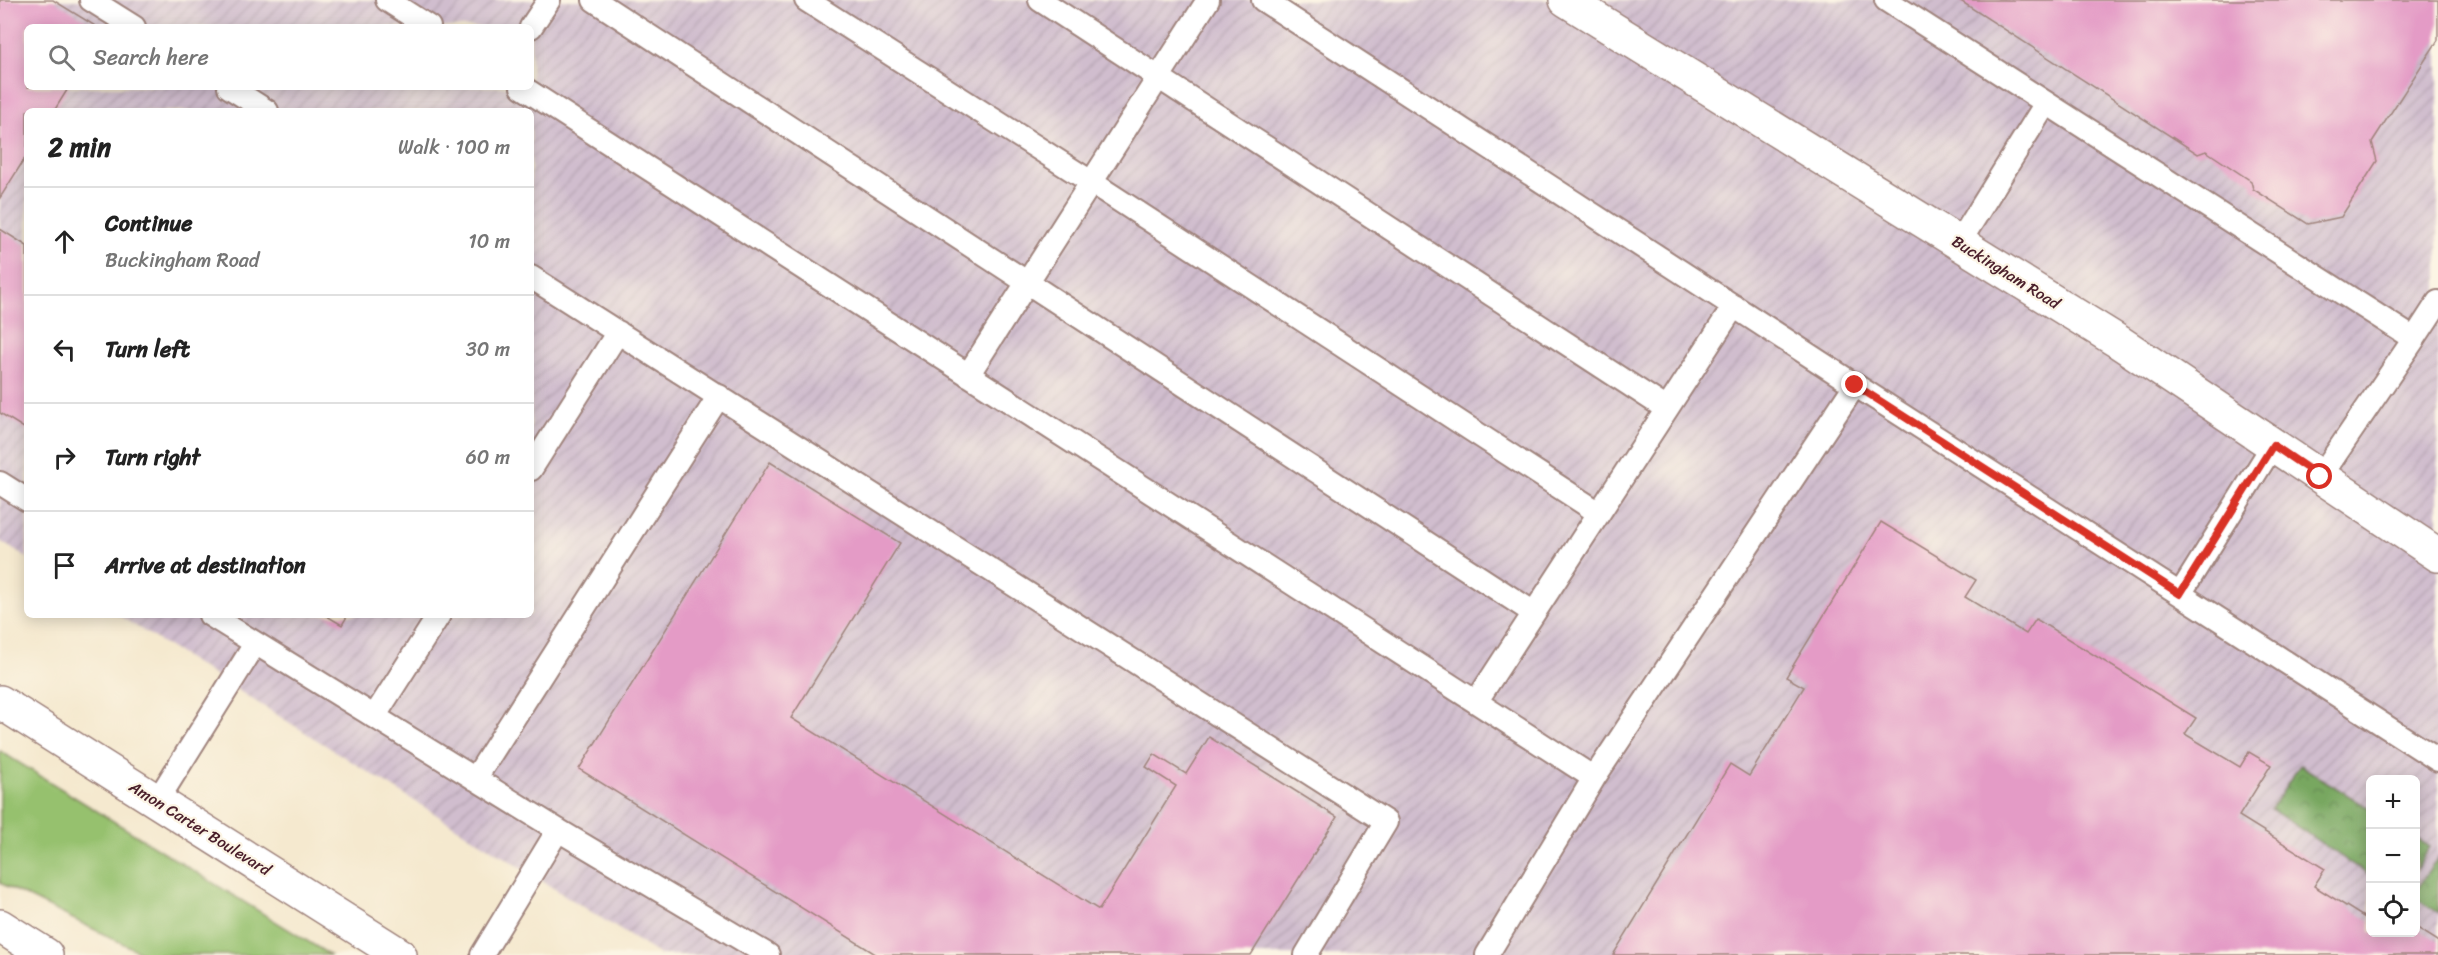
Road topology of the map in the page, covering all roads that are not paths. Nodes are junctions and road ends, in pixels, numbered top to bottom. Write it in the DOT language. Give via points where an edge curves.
graph roads {
  1 [pos="91,0"];
  2 [pos="387,0"];
  3 [pos="549,0"];
  4 [pos="594,0"];
  5 [pos="806,0"];
  6 [pos="1040,0"];
  7 [pos="1208,0"];
  8 [pos="1263,0"];
  9 [pos="1566,0"];
  10 [pos="1886,0"];
  11 [pos="129,24"];
  12 [pos="424,24"];
  13 [pos="533,24"];
  14 [pos="1159,77"];
  15 [pos="234,90"];
  16 [pos="527,90"];
  17 [pos="2046,103"];
  18 [pos="262,108"];
  19 [pos="1091,182"];
  20 [pos="1959,243"];
  21 [pos="534,279"];
  22 [pos="1028,282"];
  23 [pos="2438,302"];
  24 [pos="1734,306"];
  25 [pos="618,332"];
  26 [pos="2414,339"];
  27 [pos="968,375"];
  28 [pos="1855,385"];
  29 [pos="719,396"];
  30 [pos="1667,409"];
  31 [pos="2273,445"];
  32 [pos="534,465"];
  33 [pos="2320,477"];
  34 [pos="0,483"];
  35 [pos="24,498"];
  36 [pos="1599,513"];
  37 [pos="2438,555"];
  38 [pos="2180,594"];
  39 [pos="1534,612"];
  40 [pos="215,618"];
  41 [pos="437,618"];
  42 [pos="255,644"];
  43 [pos="0,702"];
  44 [pos="1476,702"];
  45 [pos="374,717"];
  46 [pos="2438,760"];
  47 [pos="1594,778"];
  48 [pos="475,779"];
  49 [pos="157,801"];
  50 [pos="558,830"];
  51 [pos="0,926"];
  52 [pos="46,955"];
  53 [pos="400,955"];
  54 [pos="482,955"];
  55 [pos="768,955"];
  56 [pos="1306,955"];
  57 [pos="1487,955"];
  1 -- 11 [label="lane"];
  2 -- 12 [label="lane"];
  3 -- 13 [label="lane"];
  4 -- 22 [label="lane"];
  5 -- 19 [label="lane"];
  6 -- 14 [label="lane"];
  7 -- 14 [label="lane"];
  8 -- 24 [label="lane"];
  9 -- 20 [label="street, Buckingham Road"];
  10 -- 17 [label="lane"];
  14 -- 19 [label="lane"];
  14 -- 30 [label="lane"];
  15 -- 18 [label="lane"];
  16 -- 27 [label="lane"];
  17 -- 20 [label="lane"];
  17 -- 26 [label="lane"];
  19 -- 22 [label="lane"];
  19 -- 36 [label="lane"];
  20 -- 31 [label="street, Buckingham Road" via="2119,342"];
  21 -- 25 [label="lane"];
  22 -- 27 [label="lane"];
  22 -- 39 [label="lane"];
  23 -- 26 [label="lane"];
  24 -- 28 [label="lane"];
  24 -- 30 [label="lane"];
  25 -- 29 [label="lane"];
  25 -- 32 [label="lane"];
  26 -- 33 [label="lane"];
  27 -- 44 [label="lane"];
  28 -- 38 [label="lane"];
  28 -- 47 [label="lane"];
  29 -- 48 [label="lane"];
  29 -- 56 [label="lane" via="1386,822"];
  30 -- 36 [label="lane"];
  31 -- 33 [label="street, Buckingham Road"];
  31 -- 38 [label="lane"];
  33 -- 37 [label="street, Buckingham Road"];
  34 -- 35 [label="lane"];
  36 -- 39 [label="lane"];
  38 -- 46 [label="lane"];
  39 -- 44 [label="lane"];
  40 -- 42 [label="lane"];
  41 -- 45 [label="lane"];
  42 -- 45 [label="lane"];
  42 -- 49 [label="lane"];
  43 -- 49 [label="street, Amon Carter Boulevard"];
  44 -- 47 [label="lane"];
  45 -- 48 [label="lane"];
  47 -- 57 [label="lane"];
  48 -- 50 [label="lane"];
  49 -- 53 [label="street, Amon Carter Boulevard"];
  50 -- 54 [label="lane"];
  50 -- 55 [label="lane"];
  51 -- 52 [label="street"];
}
